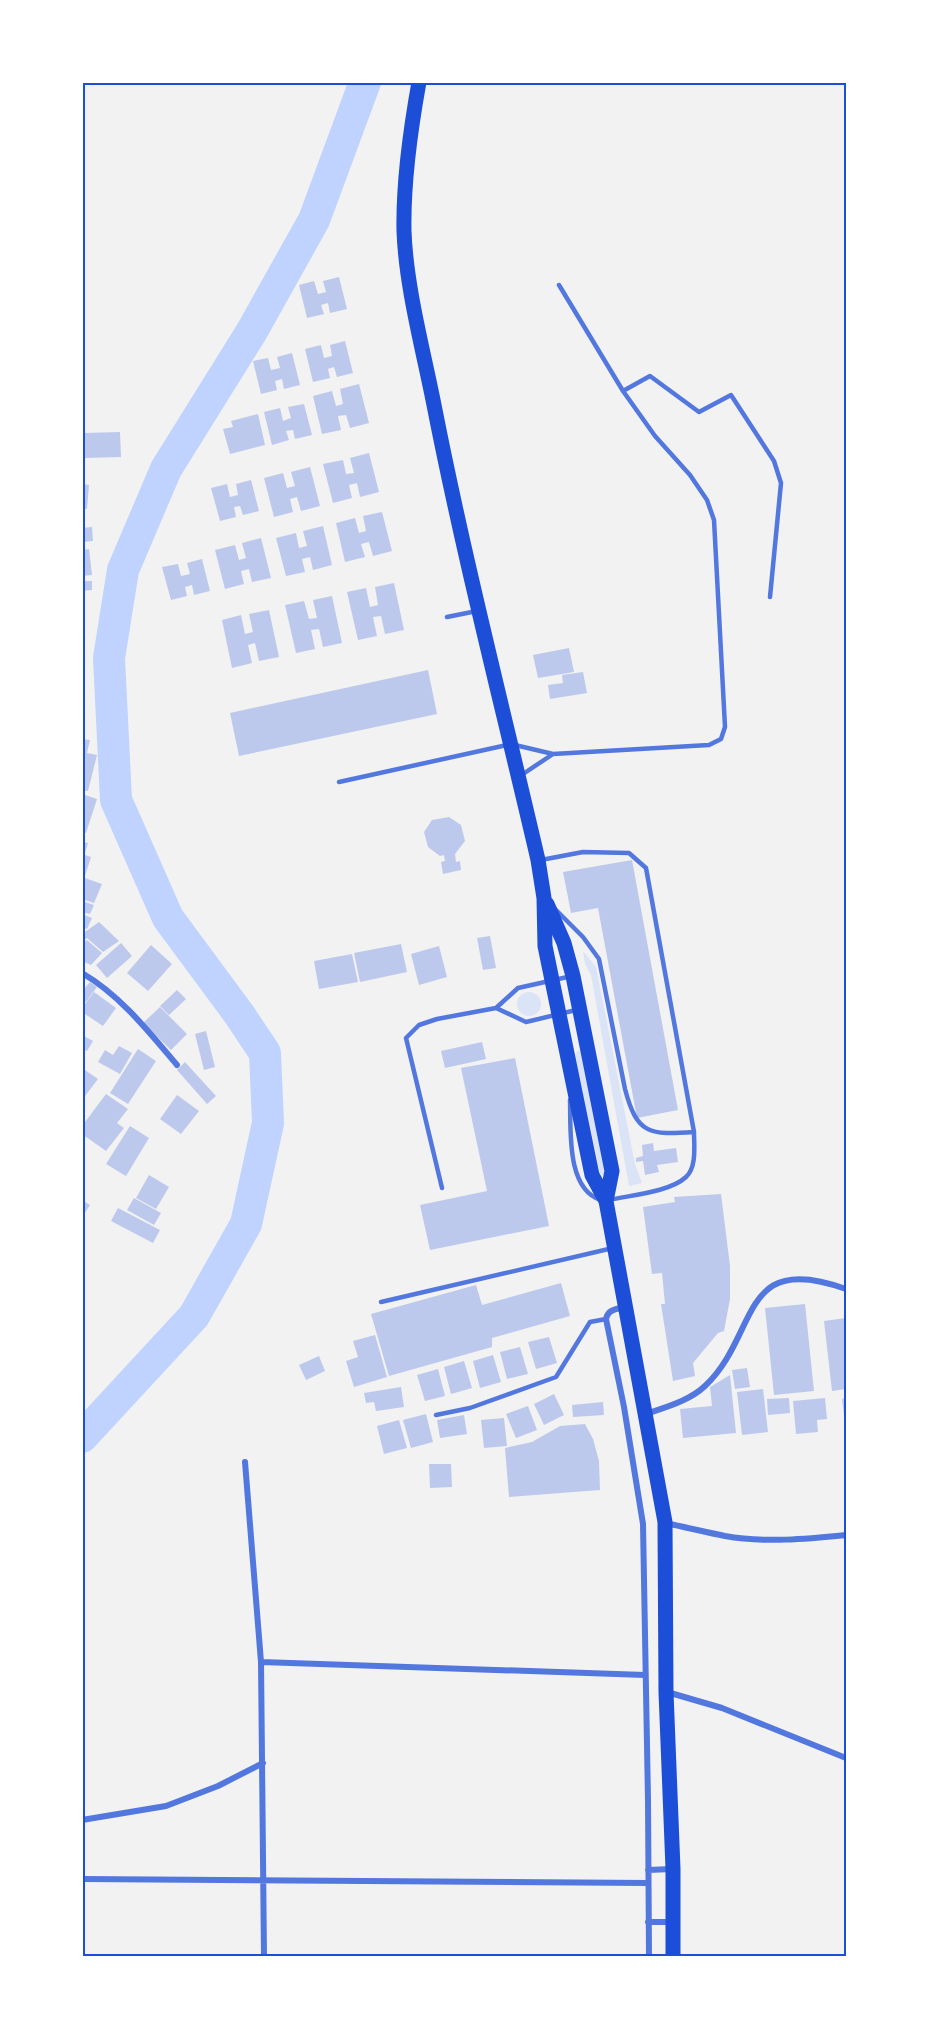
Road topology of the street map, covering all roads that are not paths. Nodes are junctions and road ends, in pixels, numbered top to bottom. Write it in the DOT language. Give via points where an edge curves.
graph roads {
  1 [pos="419,82"];
  2 [pos="559,285"];
  3 [pos="623,391"];
  4 [pos="770,597"];
  5 [pos="480,610"];
  6 [pos="447,617"];
  7 [pos="510,744"];
  8 [pos="553,754"];
  9 [pos="519,776"];
  10 [pos="339,782"];
  11 [pos="538,860"];
  12 [pos="544,898"];
  13 [pos="82,973"];
  14 [pos="573,976"];
  15 [pos="551,980"];
  16 [pos="496,1008"];
  17 [pos="579,1010"];
  18 [pos="559,1014"];
  19 [pos="177,1065"];
  20 [pos="694,1132"];
  21 [pos="442,1188"];
  22 [pos="606,1201"];
  23 [pos="615,1248"];
  24 [pos="846,1289"];
  25 [pos="381,1302"];
  26 [pos="626,1306"];
  27 [pos="606,1319"];
  28 [pos="646,1414"];
  29 [pos="436,1415"];
  30 [pos="245,1462"];
  31 [pos="665,1522"];
  32 [pos="846,1535"];
  33 [pos="261,1662"];
  34 [pos="645,1675"];
  35 [pos="666,1692"];
  36 [pos="846,1758"];
  37 [pos="262,1763"];
  38 [pos="82,1820"];
  39 [pos="673,1869"];
  40 [pos="648,1870"];
  41 [pos="82,1879"];
  42 [pos="262,1881"];
  43 [pos="647,1883"];
  44 [pos="648,1922"];
  45 [pos="673,1922"];
  46 [pos="264,1956"];
  47 [pos="649,1956"];
  48 [pos="674,1956"];
  1 -- 5 [label="main road" via="405,180 408,272 454,505"];
  2 -- 3 [label="lane"];
  3 -- 4 [label="lane" via="650,376 699,412 731,395 774,461 781,483"];
  3 -- 8 [label="lane" via="707,500 714,520 725,727 721,740 709,745"];
  5 -- 6 [label="lane"];
  5 -- 7 [label="main road"];
  7 -- 8 [label="lane"];
  7 -- 9 [label="main road"];
  7 -- 10 [label="lane"];
  8 -- 9 [label="lane"];
  9 -- 11 [label="main road"];
  11 -- 12 [label="main road"];
  11 -- 20 [label="lane" via="583,852 629,853 646,868"];
  12 -- 14 [label="main road" via="564,943"];
  12 -- 15 [label="main road" via="545,946"];
  12 -- 20 [label="lane" via="599,959 625,1089 637,1121 647,1130 664,1135"];
  13 -- 19 [label="street" via="122,1003"];
  14 -- 15 [label="lane"];
  14 -- 17 [label="main road"];
  15 -- 16 [label="lane" via="518,988"];
  15 -- 18 [label="main road"];
  16 -- 18 [label="lane" via="526,1022"];
  16 -- 21 [label="lane" via="437,1019 419,1025 406,1038"];
  17 -- 18 [label="lane"];
  17 -- 22 [label="main road" via="612,1172"];
  18 -- 22 [label="main road" via="592,1175"];
  20 -- 22 [label="lane" via="694,1159 687,1177 667,1188"];
  22 -- 23 [label="main road"];
  23 -- 25 [label="lane"];
  23 -- 26 [label="main road"];
  24 -- 28 [label="street" via="808,1279 775,1284 757,1298 719,1370 704,1387 686,1400"];
  26 -- 27 [label="street" via="612,1310"];
  26 -- 28 [label="main road"];
  27 -- 29 [label="lane" via="590,1322 556,1377 470,1408"];
  27 -- 34 [label="street" via="643,1524"];
  28 -- 31 [label="main road"];
  30 -- 33 [label="street"];
  31 -- 32 [label="street" via="726,1536 761,1539"];
  31 -- 35 [label="main road"];
  33 -- 34 [label="street"];
  33 -- 37 [label="street"];
  34 -- 40 [label="street"];
  35 -- 36 [label="street" via="722,1708"];
  35 -- 39 [label="main road"];
  37 -- 38 [label="street" via="218,1786 166,1806"];
  37 -- 42 [label="street"];
  39 -- 40 [label="street"];
  39 -- 45 [label="main road"];
  40 -- 43 [label="street"];
  41 -- 42 [label="street"];
  42 -- 43 [label="street"];
  42 -- 46 [label="street"];
  43 -- 44 [label="street"];
  44 -- 45 [label="street"];
  44 -- 47 [label="street"];
  45 -- 48 [label="main road"];
}
